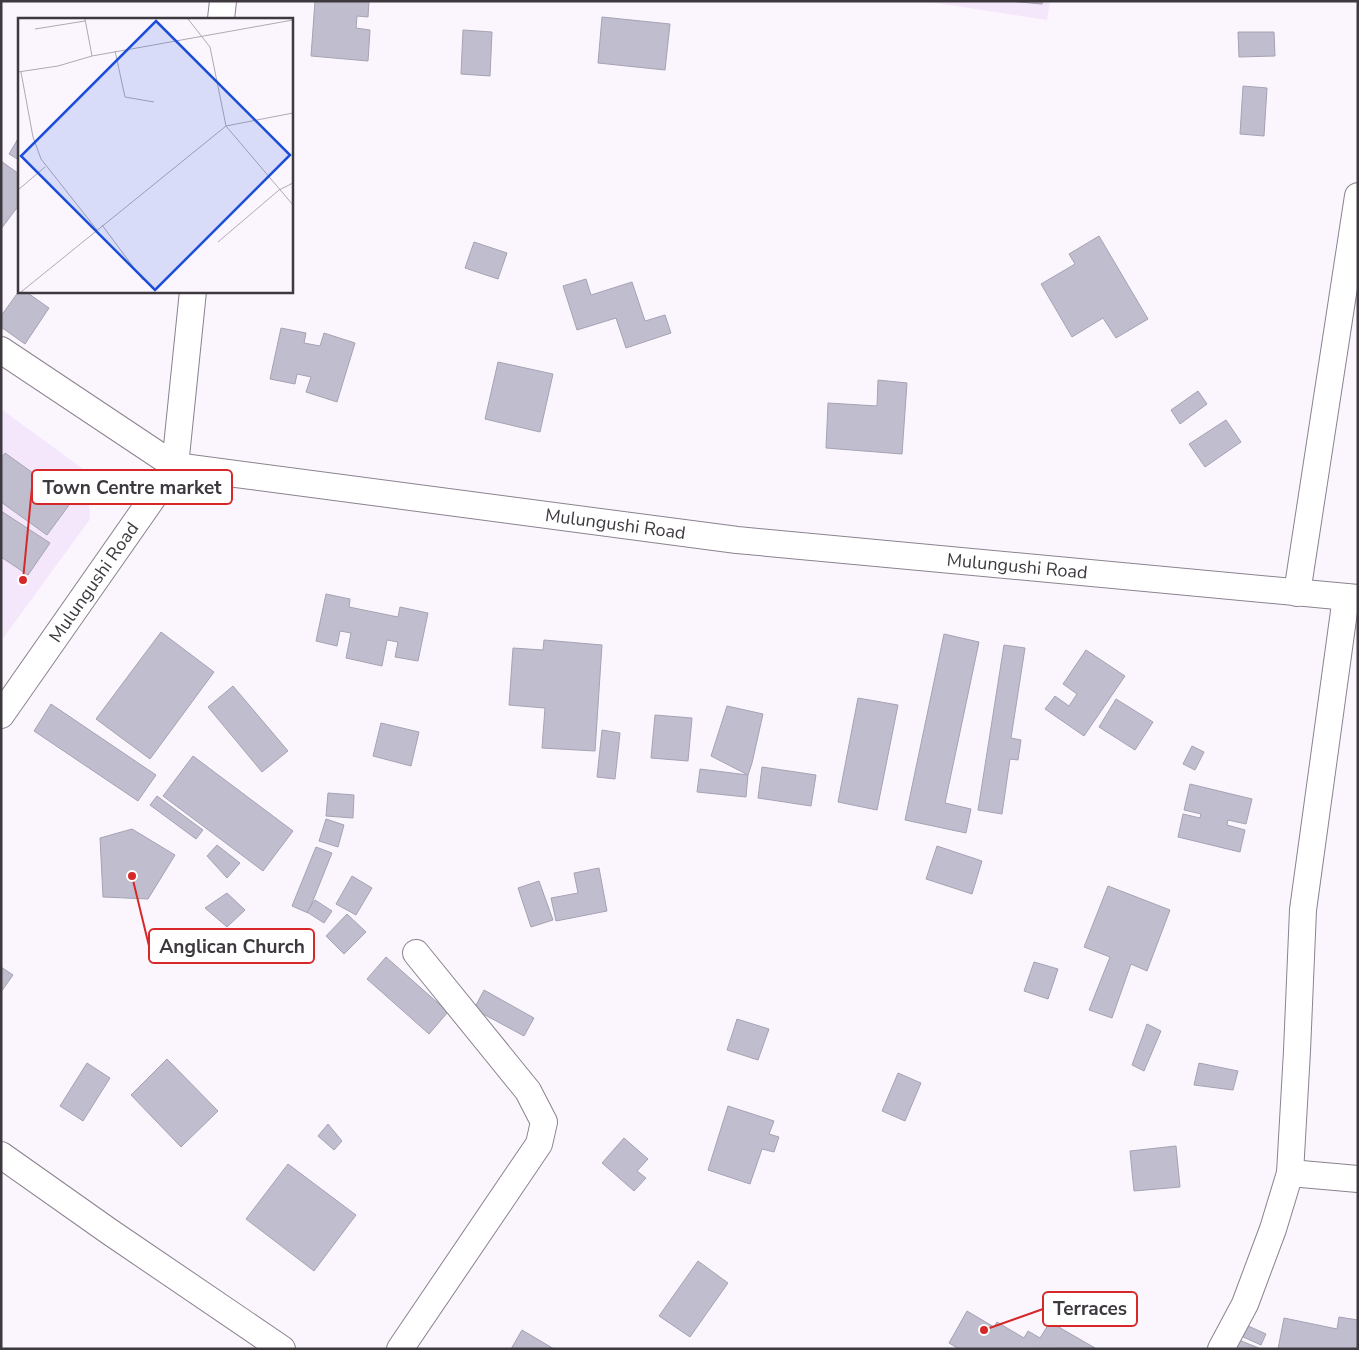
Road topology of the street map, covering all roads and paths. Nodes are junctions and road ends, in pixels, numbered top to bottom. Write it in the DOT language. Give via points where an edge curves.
graph roads {
  1 [pos="223,1"];
  2 [pos="221,18"];
  3 [pos="1358,196"];
  4 [pos="193,292"];
  5 [pos="1,350"];
  6 [pos="175,466"];
  7 [pos="1297,593"];
  8 [pos="1352,598"];
  9 [pos="1,715"];
  10 [pos="416,953"];
  11 [pos="1,1155"];
  12 [pos="1290,1173"];
  13 [pos="1358,1179"];
  14 [pos="282,1349"];
  15 [pos="400,1349"];
  16 [pos="1221,1349"];
  1 -- 2 [label="street"];
  3 -- 7 [label="street"];
  4 -- 6 [label="street"];
  5 -- 6 [label="street"];
  6 -- 7 [label="street, Mulungushi Road" via="737,540"];
  6 -- 9 [label="street, Mulungushi Road"];
  7 -- 8 [label="street, Mulungushi Road"];
  8 -- 12 [label="street" via="1303,910"];
  10 -- 15 [label="street" via="528,1091 544,1122 539,1144"];
  11 -- 14 [label="street"];
  12 -- 13 [label="street"];
  12 -- 16 [label="street" via="1245,1304"];
}
